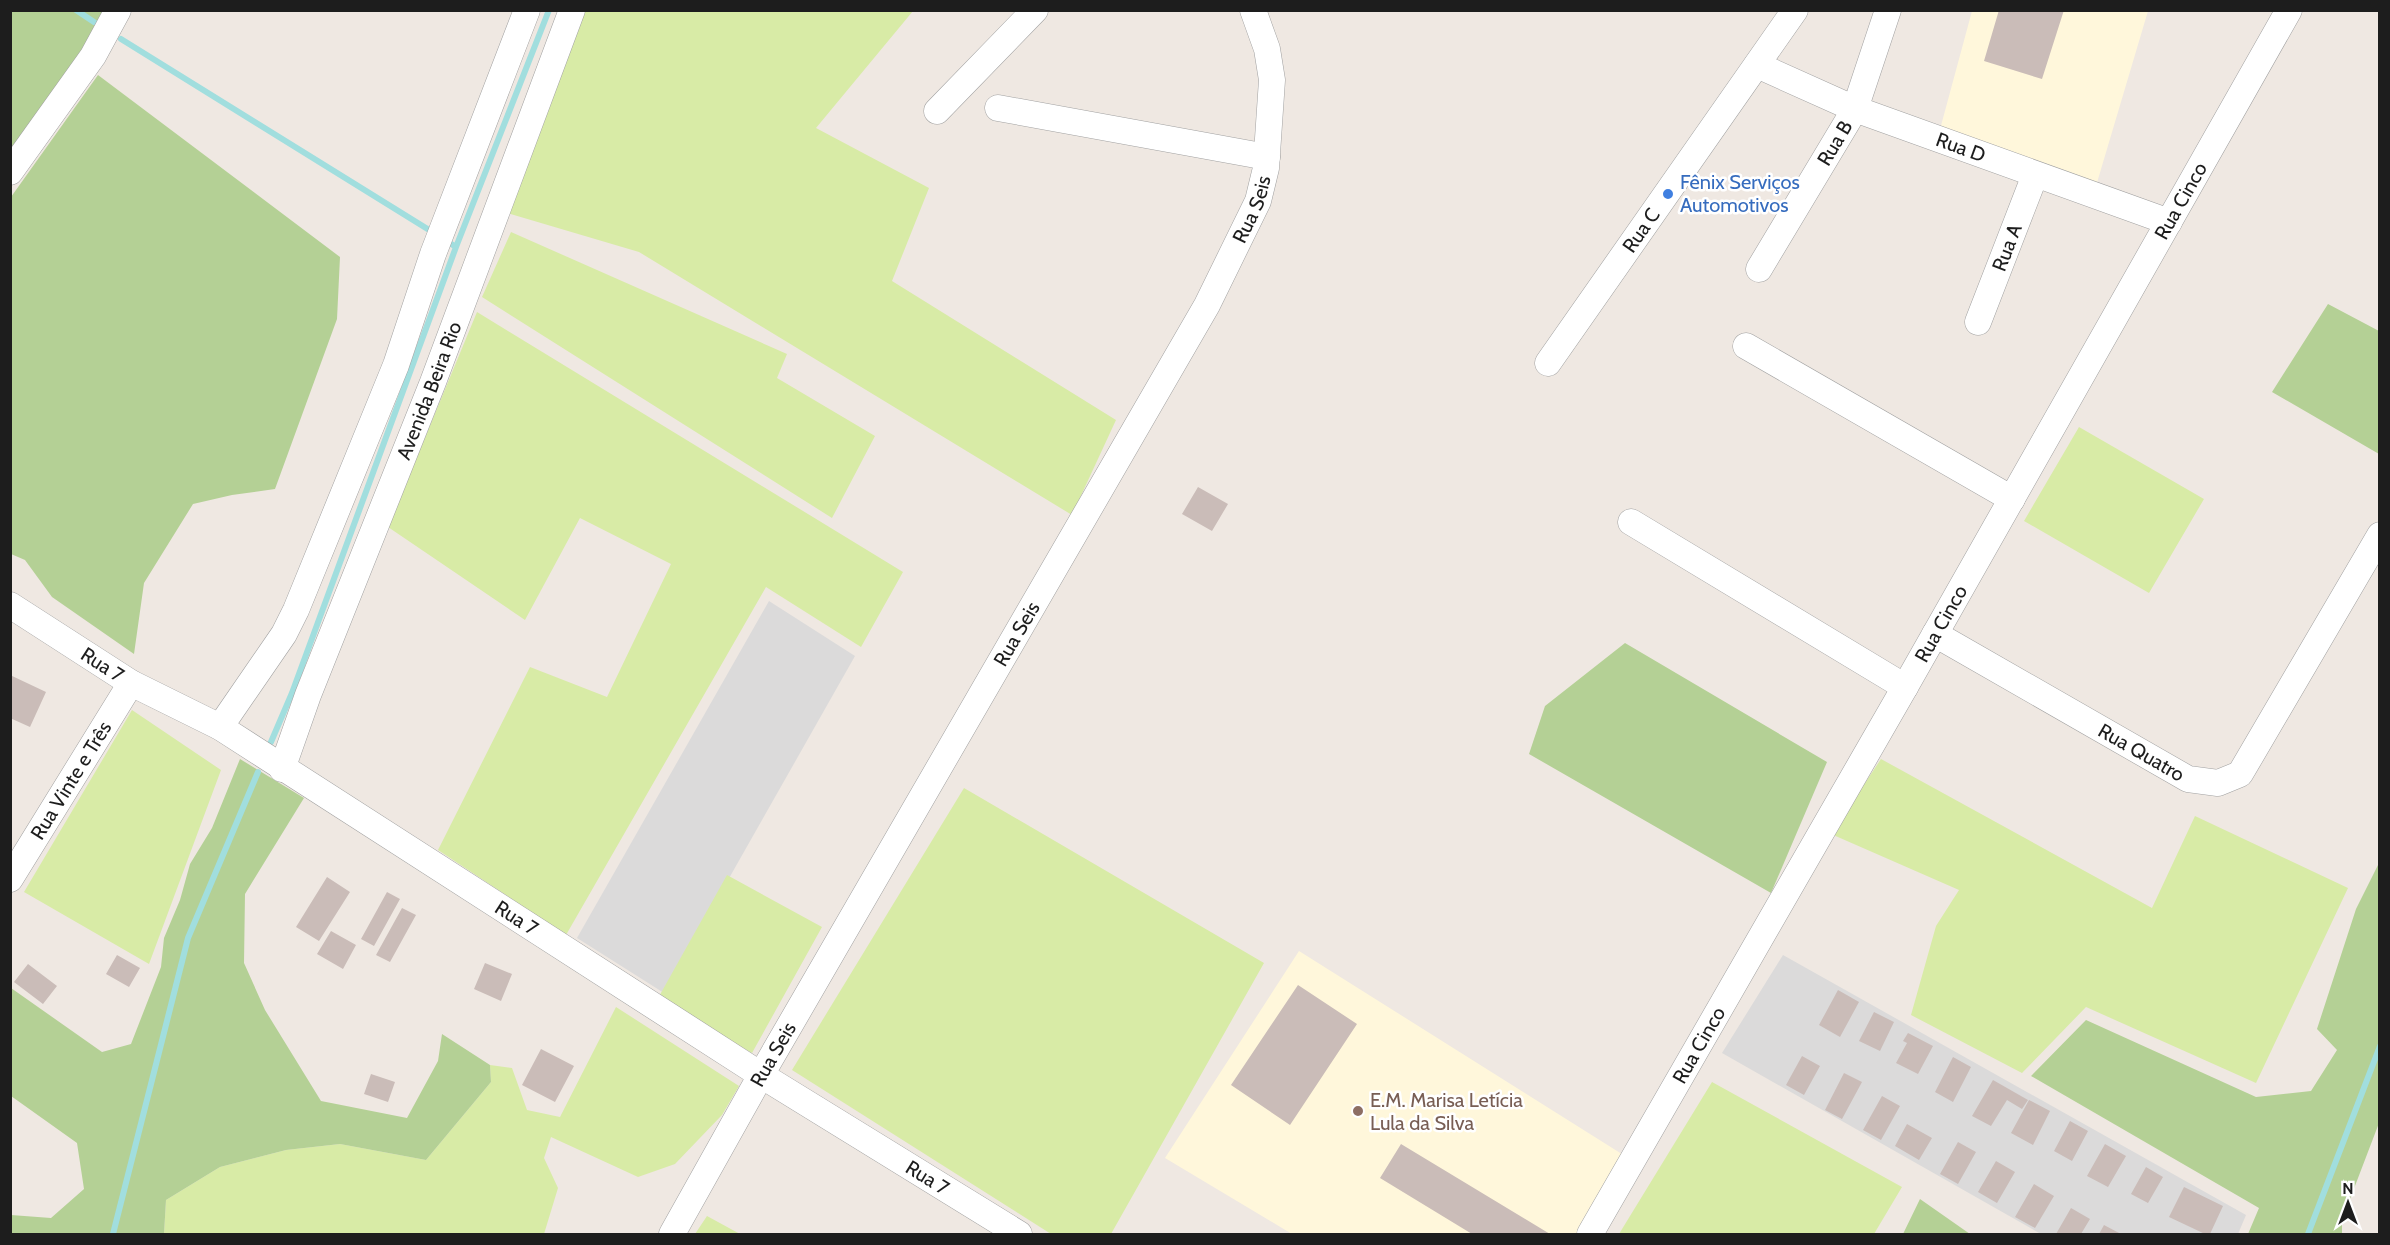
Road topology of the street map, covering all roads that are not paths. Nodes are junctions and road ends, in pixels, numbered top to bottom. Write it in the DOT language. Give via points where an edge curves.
graph roads {
  1 [pos="118,10"];
  2 [pos="527,10"];
  3 [pos="572,10"];
  4 [pos="1035,10"];
  5 [pos="1253,10"];
  6 [pos="1795,10"];
  7 [pos="1888,10"];
  8 [pos="2289,10"];
  9 [pos="1757,65"];
  10 [pos="998,108"];
  11 [pos="1855,109"];
  12 [pos="937,111"];
  13 [pos="1267,158"];
  14 [pos="10,172"];
  15 [pos="2035,175"];
  16 [pos="2169,222"];
  17 [pos="1759,269"];
  18 [pos="1978,322"];
  19 [pos="1746,346"];
  20 [pos="1548,363"];
  21 [pos="412,373"];
  22 [pos="2012,499"];
  23 [pos="1631,522"];
  24 [pos="2379,535"];
  25 [pos="10,605"];
  26 [pos="1935,634"];
  27 [pos="131,682"];
  28 [pos="1905,687"];
  29 [pos="220,727"];
  30 [pos="282,769"];
  31 [pos="10,879"];
  32 [pos="761,1075"];
  33 [pos="672,1234"];
  34 [pos="1019,1234"];
  35 [pos="1590,1234"];
  1 -- 14 [label="street" via="93,56"];
  2 -- 21 [label="street, Avenida Beira Rio" via="440,237"];
  3 -- 21 [label="street, Avenida Beira Rio"];
  4 -- 12 [label="street"];
  5 -- 13 [label="street, Rua Seis" via="1267,49 1272,80"];
  6 -- 9 [label="street, Rua C"];
  7 -- 11 [label="street, Rua B"];
  8 -- 16 [label="street, Rua Cinco"];
  9 -- 11 [label="street, Rua D"];
  9 -- 20 [label="street, Rua C"];
  10 -- 13 [label="street"];
  11 -- 15 [label="street, Rua D"];
  11 -- 17 [label="street, Rua B"];
  13 -- 32 [label="street, Rua Seis" via="1258,201 1206,305"];
  15 -- 16 [label="street, Rua D"];
  15 -- 18 [label="street, Rua A"];
  16 -- 22 [label="street, Rua Cinco"];
  19 -- 22 [label="street"];
  21 -- 29 [label="street, Avenida Beira Rio" via="284,634"];
  21 -- 30 [label="street, Avenida Beira Rio"];
  22 -- 26 [label="street, Rua Cinco"];
  23 -- 28 [label="street"];
  24 -- 26 [label="street, Rua Quatro" via="2240,774 2218,783 2188,778"];
  25 -- 27 [label="street, Rua 7"];
  26 -- 28 [label="street, Rua Cinco"];
  27 -- 29 [label="street, Rua 7"];
  27 -- 31 [label="street, Rua Vinte e Três"];
  28 -- 35 [label="street, Rua Cinco"];
  29 -- 30 [label="street, Rua 7"];
  30 -- 32 [label="street, Rua 7"];
  32 -- 33 [label="street, Rua Seis"];
  32 -- 34 [label="street, Rua 7"];
}
